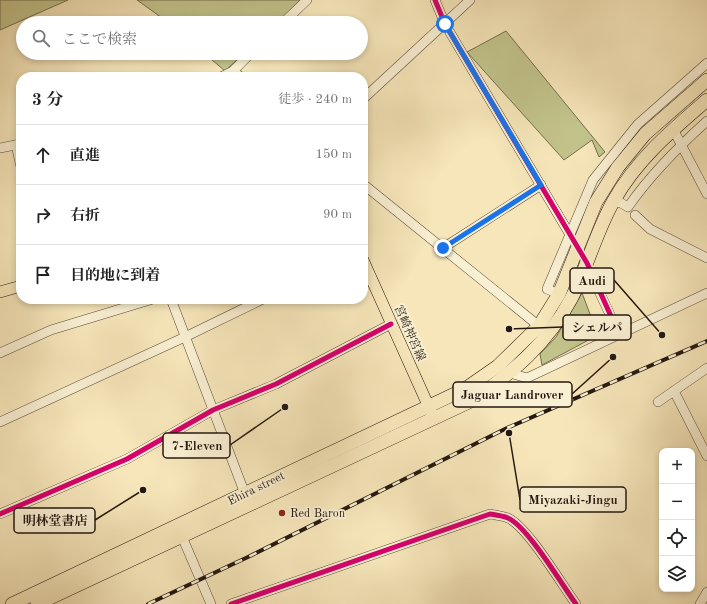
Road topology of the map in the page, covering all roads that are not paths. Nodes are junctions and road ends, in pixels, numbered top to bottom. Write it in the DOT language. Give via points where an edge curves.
graph roads {
  1 [pos="307,0"];
  2 [pos="435,0"];
  3 [pos="470,0"];
  4 [pos="290,16"];
  5 [pos="445,24"];
  6 [pos="245,60"];
  7 [pos="707,64"];
  8 [pos="233,71"];
  9 [pos="707,80"];
  10 [pos="368,94"];
  11 [pos="707,100"];
  12 [pos="707,121"];
  13 [pos="673,129"];
  14 [pos="682,144"];
  15 [pos="16,145"];
  16 [pos="0,148"];
  17 [pos="541,185"];
  18 [pos="368,188"];
  19 [pos="707,194"];
  20 [pos="613,202"];
  21 [pos="635,215"];
  22 [pos="569,234"];
  23 [pos="443,248"];
  24 [pos="579,249"];
  25 [pos="707,258"];
  26 [pos="587,264"];
  27 [pos="368,271"];
  28 [pos="16,287"];
  29 [pos="0,292"];
  30 [pos="707,293"];
  31 [pos="559,294"];
  32 [pos="137,304"];
  33 [pos="173,304"];
  34 [pos="253,304"];
  35 [pos="391,324"];
  36 [pos="539,326"];
  37 [pos="619,334"];
  38 [pos="185,337"];
  39 [pos="0,354"];
  40 [pos="707,368"];
  41 [pos="510,373"];
  42 [pos="674,391"];
  43 [pos="658,402"];
  44 [pos="213,410"];
  45 [pos="431,412"];
  46 [pos="0,422"];
  47 [pos="707,456"];
  48 [pos="245,494"];
  49 [pos="0,514"];
  50 [pos="179,531"];
  51 [pos="707,592"];
  52 [pos="12,604"];
  53 [pos="37,604"];
  54 [pos="211,604"];
  55 [pos="231,604"];
  56 [pos="576,604"];
  57 [pos="700,604"];
  1 -- 4 [label="street"];
  2 -- 5 [label="street"];
  3 -- 5 [label="street"];
  5 -- 10 [label="street"];
  5 -- 17 [label="street"];
  6 -- 8 [label="street"];
  7 -- 22 [label="street" via="638,124 593,180"];
  9 -- 24 [label="highway, Ehira street" via="645,134 618,167 596,202"];
  11 -- 13 [label="highway, Ehira street"];
  12 -- 14 [label="street"];
  13 -- 14 [label="street"];
  13 -- 20 [label="highway, Ehira street" via="631,174"];
  14 -- 19 [label="street"];
  14 -- 20 [label="street" via="647,180 628,207"];
  15 -- 16 [label="street"];
  17 -- 22 [label="street"];
  17 -- 23 [label="street"];
  18 -- 23 [label="street"];
  20 -- 26 [label="highway, Ehira street"];
  21 -- 25 [label="street" via="650,229"];
  22 -- 24 [label="street"];
  22 -- 31 [label="street" via="547,289"];
  23 -- 36 [label="street"];
  24 -- 26 [label="street"];
  24 -- 31 [label="highway, Ehira street"];
  26 -- 37 [label="street"];
  26 -- 41 [label="highway, Ehira street" via="571,299 549,334"];
  27 -- 35 [label="main road, 宮崎神宮線"];
  28 -- 29 [label="main road"];
  30 -- 37 [label="street"];
  31 -- 36 [label="highway, Ehira street"];
  32 -- 39 [label="street" via="51,330"];
  33 -- 38 [label="street"];
  34 -- 38 [label="street"];
  35 -- 44 [label="street" via="276,384"];
  35 -- 45 [label="main road, 宮崎神宮線"];
  36 -- 45 [label="highway, Ehira street" via="498,366"];
  37 -- 41 [label="street" via="527,378"];
  38 -- 44 [label="street"];
  38 -- 46 [label="street"];
  40 -- 42 [label="street"];
  41 -- 45 [label="highway, Ehira street" via="473,400"];
  42 -- 43 [label="street"];
  42 -- 47 [label="street"];
  44 -- 48 [label="street"];
  44 -- 49 [label="street" via="127,459"];
  45 -- 48 [label="highway, Ehira street"];
  45 -- 50 [label="highway, Ehira street"];
  48 -- 50 [label="highway, Ehira street"];
  50 -- 52 [label="highway, Ehira street"];
  50 -- 53 [label="highway, Ehira street"];
  50 -- 54 [label="street"];
  51 -- 57 [label="street"];
  55 -- 56 [label="street" via="490,514 509,519 516,524"];
}
